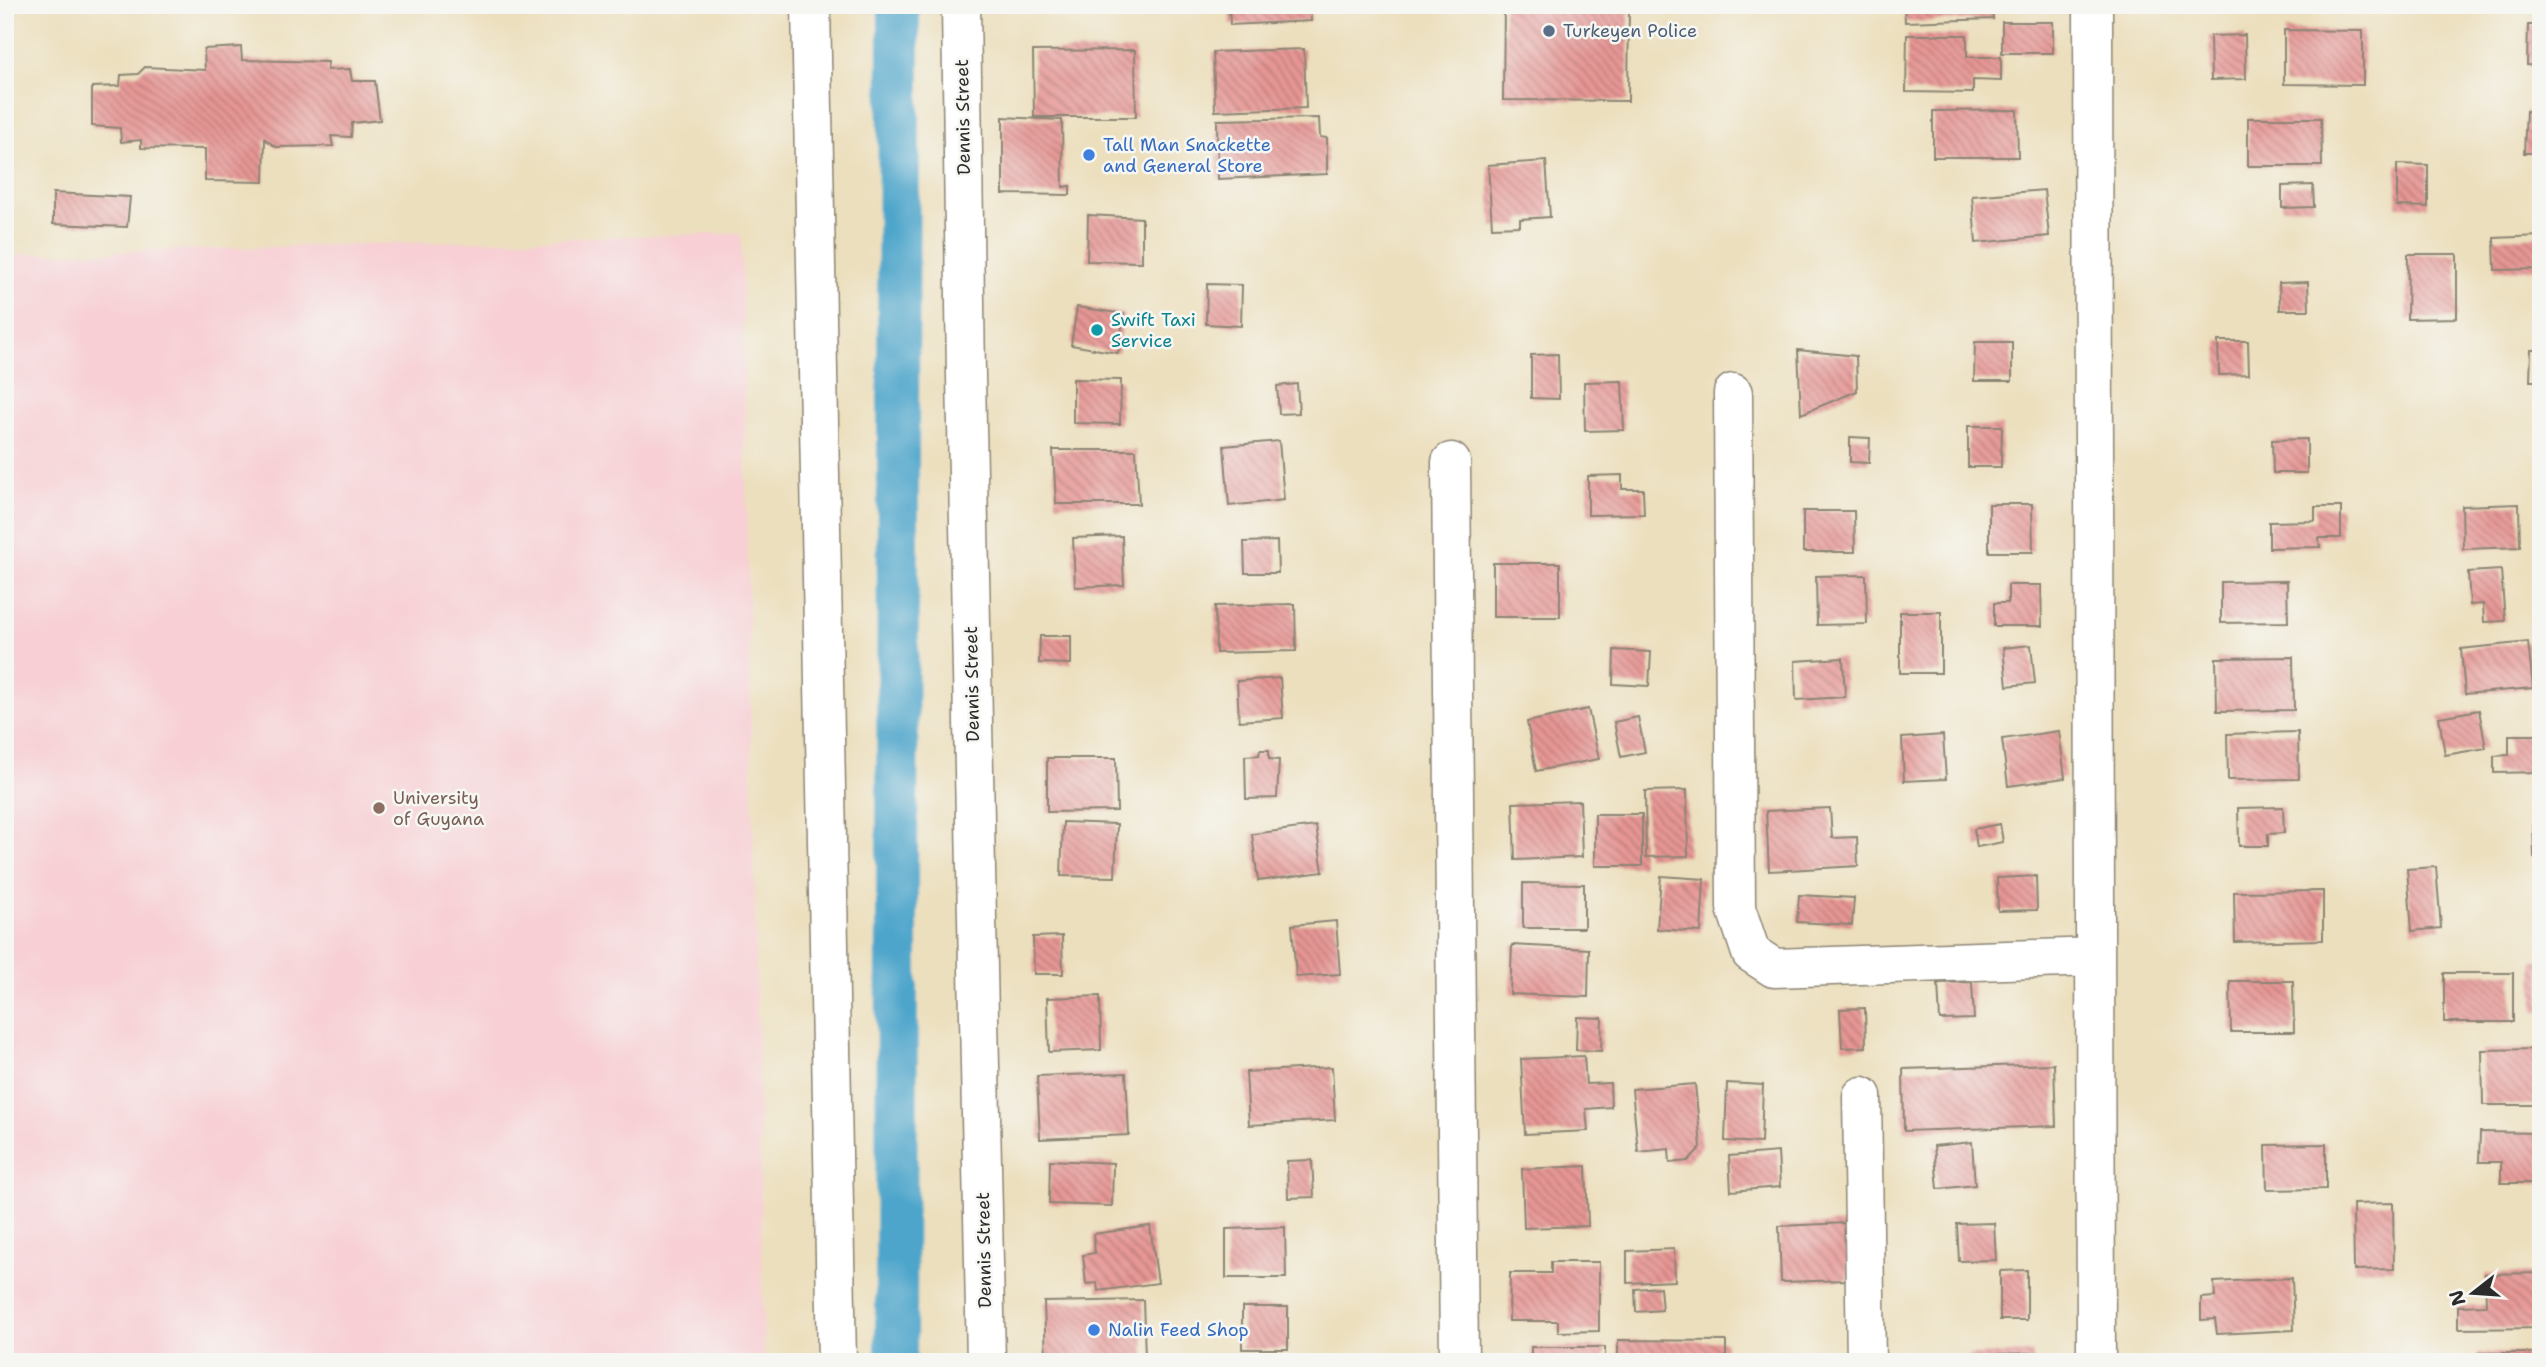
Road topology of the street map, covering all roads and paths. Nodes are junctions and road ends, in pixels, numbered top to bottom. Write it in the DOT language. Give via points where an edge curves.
graph roads {
  1 [pos="811,5"];
  2 [pos="961,5"];
  3 [pos="2093,5"];
  4 [pos="1733,393"];
  5 [pos="1451,462"];
  6 [pos="2095,957"];
  7 [pos="1862,1096"];
  8 [pos="836,1362"];
  9 [pos="986,1362"];
  10 [pos="1458,1362"];
  11 [pos="1867,1362"];
  12 [pos="2096,1362"];
  1 -- 8 [label="street"];
  2 -- 9 [label="street, Dennis Street"];
  3 -- 6 [label="street"];
  4 -- 6 [label="street" via="1736,908 1751,953 1774,968"];
  5 -- 10 [label="street"];
  6 -- 12 [label="street"];
  7 -- 11 [label="street"];
}
